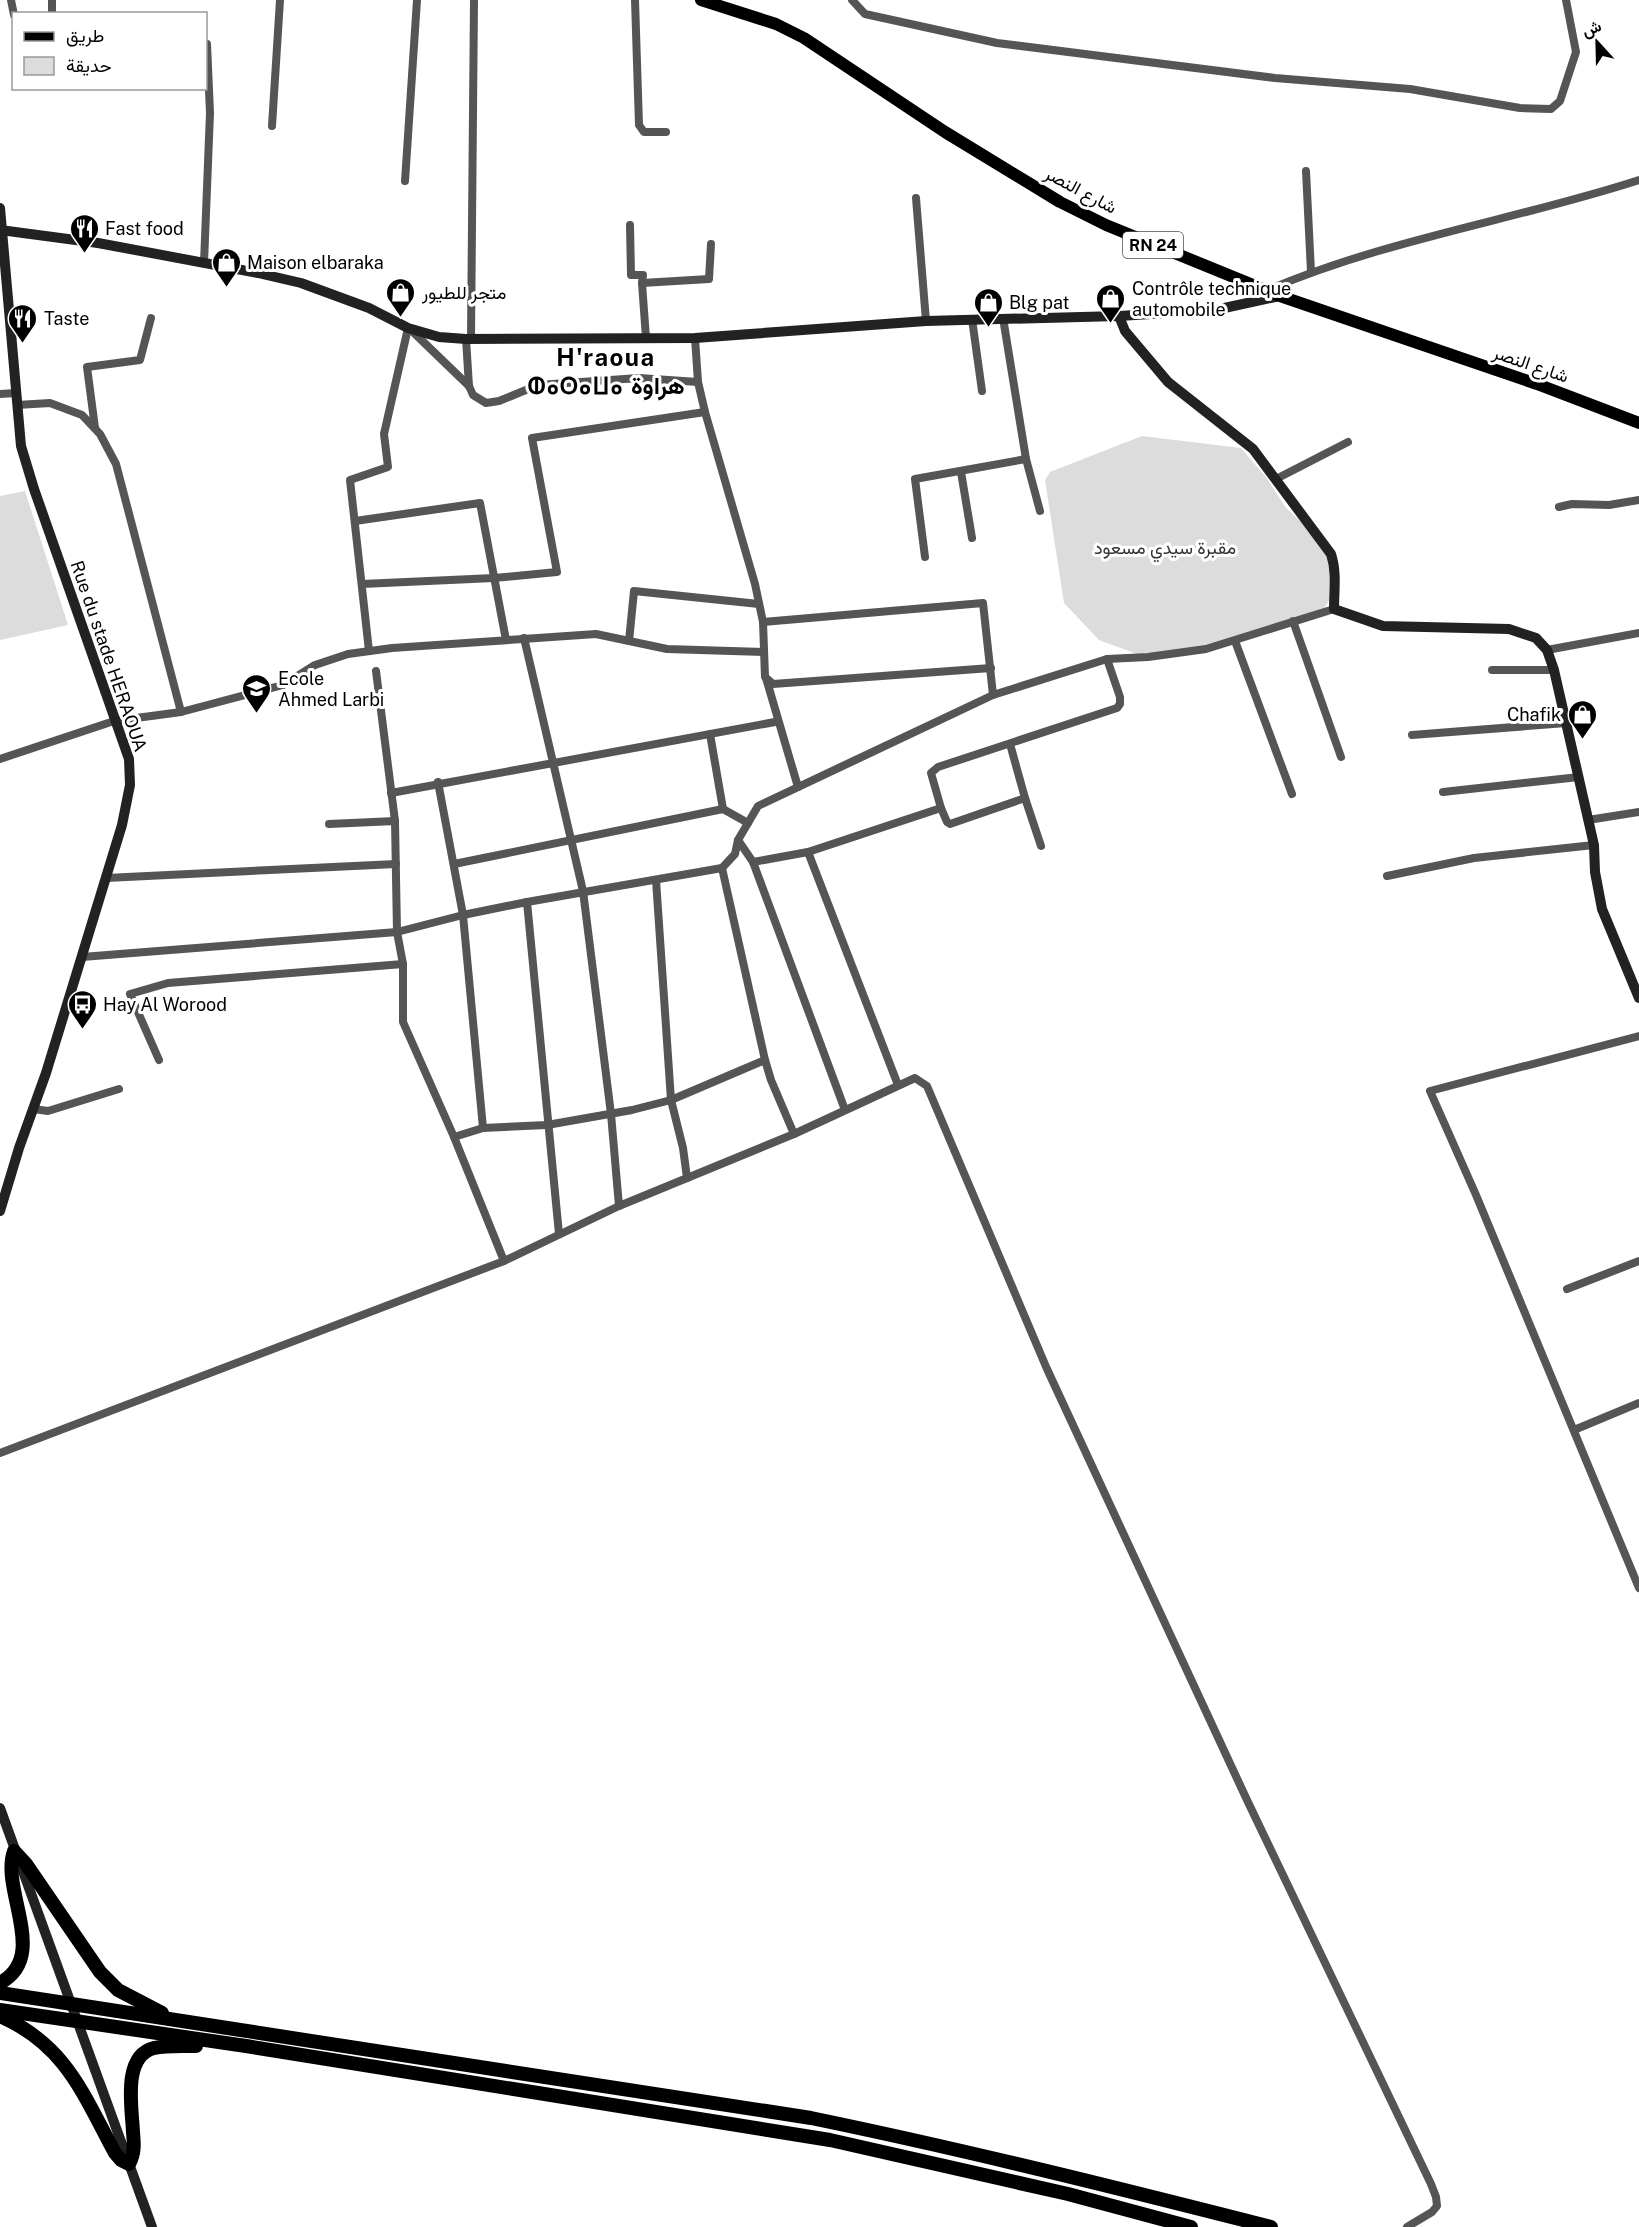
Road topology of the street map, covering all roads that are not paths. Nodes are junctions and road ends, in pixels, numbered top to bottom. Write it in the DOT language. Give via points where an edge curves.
graph roads {
  1 [pos="280,0"];
  2 [pos="417,0"];
  3 [pos="474,0"];
  4 [pos="635,0"];
  5 [pos="706,0"];
  6 [pos="852,0"];
  7 [pos="1566,0"];
  8 [pos="207,44"];
  9 [pos="272,126"];
  10 [pos="666,132"];
  11 [pos="1306,171"];
  12 [pos="1639,180"];
  13 [pos="405,181"];
  14 [pos="916,198"];
  15 [pos="0,208"];
  16 [pos="630,225"];
  17 [pos="1,230"];
  18 [pos="711,243"];
  19 [pos="204,263"];
  20 [pos="1311,272"];
  21 [pos="642,283"];
  22 [pos="1274,293"];
  23 [pos="1119,316"];
  24 [pos="151,318"];
  25 [pos="1003,318"];
  26 [pos="972,319"];
  27 [pos="926,321"];
  28 [pos="408,328"];
  29 [pos="469,338"];
  30 [pos="645,338"];
  31 [pos="695,338"];
  32 [pos="699,382"];
  33 [pos="469,386"];
  34 [pos="982,391"];
  35 [pos="16,393"];
  36 [pos="0,394"];
  37 [pos="17,405"];
  38 [pos="705,412"];
  39 [pos="1639,423"];
  40 [pos="95,428"];
  41 [pos="1348,442"];
  42 [pos="1026,459"];
  43 [pos="961,472"];
  44 [pos="1276,479"];
  45 [pos="1639,500"];
  46 [pos="1559,507"];
  47 [pos="1040,511"];
  48 [pos="355,521"];
  49 [pos="972,538"];
  50 [pos="925,557"];
  51 [pos="494,578"];
  52 [pos="362,584"];
  53 [pos="759,604"];
  54 [pos="1334,609"];
  55 [pos="1293,621"];
  56 [pos="763,622"];
  57 [pos="1639,633"];
  58 [pos="524,638"];
  59 [pos="506,640"];
  60 [pos="629,641"];
  61 [pos="1235,641"];
  62 [pos="1547,650"];
  63 [pos="369,651"];
  64 [pos="764,652"];
  65 [pos="1107,659"];
  66 [pos="991,668"];
  67 [pos="1492,670"];
  68 [pos="1554,670"];
  69 [pos="376,671"];
  70 [pos="765,677"];
  71 [pos="993,695"];
  72 [pos="181,712"];
  73 [pos="114,722"];
  74 [pos="775,722"];
  75 [pos="1566,723"];
  76 [pos="710,735"];
  77 [pos="1413,735"];
  78 [pos="1010,744"];
  79 [pos="1341,757"];
  80 [pos="0,759"];
  81 [pos="553,764"];
  82 [pos="1579,777"];
  83 [pos="438,783"];
  84 [pos="798,787"];
  85 [pos="1443,792"];
  86 [pos="391,794"];
  87 [pos="1292,794"];
  88 [pos="1025,798"];
  89 [pos="941,808"];
  90 [pos="723,809"];
  91 [pos="1639,812"];
  92 [pos="1588,820"];
  93 [pos="395,821"];
  94 [pos="748,823"];
  95 [pos="329,824"];
  96 [pos="571,840"];
  97 [pos="738,840"];
  98 [pos="1593,845"];
  99 [pos="1041,846"];
  100 [pos="808,852"];
  101 [pos="753,862"];
  102 [pos="396,864"];
  103 [pos="454,864"];
  104 [pos="722,868"];
  105 [pos="1386,876"];
  106 [pos="105,878"];
  107 [pos="656,880"];
  108 [pos="583,891"];
  109 [pos="526,902"];
  110 [pos="464,915"];
  111 [pos="397,932"];
  112 [pos="82,957"];
  113 [pos="403,964"];
  114 [pos="1639,998"];
  115 [pos="1639,1036"];
  116 [pos="159,1060"];
  117 [pos="765,1060"];
  118 [pos="898,1085"];
  119 [pos="119,1089"];
  120 [pos="671,1100"];
  121 [pos="33,1109"];
  122 [pos="845,1110"];
  123 [pos="610,1114"];
  124 [pos="547,1125"];
  125 [pos="483,1128"];
  126 [pos="795,1134"];
  127 [pos="454,1137"];
  128 [pos="687,1178"];
  129 [pos="619,1206"];
  130 [pos="0,1211"];
  131 [pos="559,1234"];
  132 [pos="504,1261"];
  133 [pos="1639,1261"];
  134 [pos="1567,1289"];
  135 [pos="1639,1403"];
  136 [pos="1574,1430"];
  137 [pos="0,1453"];
  138 [pos="1639,1588"];
  139 [pos="0,1808"];
  140 [pos="14,1851"];
  141 [pos="0,1983"];
  142 [pos="0,1993"];
  143 [pos="0,2010"];
  144 [pos="0,2016"];
  145 [pos="175,2019"];
  146 [pos="246,2046"];
  147 [pos="129,2164"];
  148 [pos="152,2227"];
  149 [pos="1191,2227"];
  150 [pos="1271,2227"];
  151 [pos="1407,2227"];
  1 -- 9 [label="street"];
  2 -- 13 [label="street"];
  3 -- 29 [label="street"];
  4 -- 10 [label="street" via="639,125 644,132"];
  5 -- 22 [label="main road, شارع النصر / RN 24" via="804,38 945,132 1060,202 1106,225"];
  6 -- 7 [label="street" via="865,14 997,43 1275,78 1410,89 1520,108 1551,109 1560,101 1576,52"];
  8 -- 19 [label="street" via="210,113"];
  11 -- 20 [label="street"];
  12 -- 20 [label="street"];
  14 -- 27 [label="street"];
  15 -- 17 [label="street, Rue du stade HERAOUA"];
  16 -- 21 [label="street" via="631,276 643,275"];
  17 -- 19 [label="street"];
  17 -- 35 [label="street, Rue du stade HERAOUA"];
  18 -- 21 [label="street" via="709,279"];
  19 -- 28 [label="street" via="302,284 369,308"];
  20 -- 22 [label="street"];
  21 -- 30 [label="street"];
  22 -- 23 [label="street" via="1215,310"];
  22 -- 39 [label="main road, شارع النصر / RN 24"];
  23 -- 25 [label="street"];
  23 -- 44 [label="street" via="1125,331 1168,382 1253,448"];
  24 -- 40 [label="street" via="140,360 87,367"];
  25 -- 26 [label="street"];
  25 -- 42 [label="street"];
  26 -- 27 [label="street"];
  26 -- 34 [label="street"];
  27 -- 31 [label="street"];
  28 -- 29 [label="street" via="439,337"];
  28 -- 33 [label="street"];
  28 -- 48 [label="street" via="384,434 388,467 350,480"];
  29 -- 30 [label="street"];
  29 -- 33 [label="street"];
  30 -- 31 [label="street"];
  31 -- 32 [label="street"];
  32 -- 33 [label="street" via="639,378 538,385 486,403 472,395"];
  32 -- 38 [label="street"];
  35 -- 36 [label="street"];
  35 -- 37 [label="street, Rue du stade HERAOUA"];
  37 -- 40 [label="street" via="50,403 81,414"];
  37 -- 73 [label="street, Rue du stade HERAOUA" via="21,446 34,489"];
  38 -- 51 [label="street" via="532,438 557,572"];
  38 -- 53 [label="street"];
  40 -- 72 [label="street" via="116,464"];
  41 -- 44 [label="street"];
  42 -- 43 [label="street"];
  42 -- 47 [label="street"];
  43 -- 49 [label="street"];
  43 -- 50 [label="street" via="915,479"];
  44 -- 54 [label="street" via="1331,554 1336,567"];
  45 -- 46 [label="street"];
  48 -- 51 [label="street" via="480,503"];
  48 -- 52 [label="street"];
  51 -- 52 [label="street"];
  51 -- 59 [label="street"];
  52 -- 63 [label="street"];
  53 -- 56 [label="street"];
  53 -- 60 [label="street" via="634,591"];
  54 -- 55 [label="street"];
  54 -- 62 [label="street" via="1383,626 1509,629 1536,638"];
  55 -- 61 [label="street"];
  55 -- 79 [label="street"];
  56 -- 64 [label="street"];
  56 -- 66 [label="street" via="983,603"];
  57 -- 62 [label="street"];
  58 -- 59 [label="street"];
  58 -- 60 [label="street" via="596,633"];
  58 -- 81 [label="street"];
  59 -- 63 [label="street"];
  60 -- 64 [label="street" via="667,649"];
  61 -- 65 [label="street" via="1206,649"];
  61 -- 87 [label="street"];
  62 -- 68 [label="street"];
  63 -- 72 [label="street" via="315,665 283,685"];
  64 -- 70 [label="street"];
  65 -- 71 [label="street"];
  65 -- 78 [label="street" via="1120,697 1117,708"];
  66 -- 70 [label="street" via="773,684"];
  66 -- 71 [label="street"];
  67 -- 68 [label="street"];
  68 -- 75 [label="street"];
  69 -- 86 [label="street"];
  70 -- 84 [label="street"];
  71 -- 84 [label="street"];
  72 -- 73 [label="street"];
  73 -- 80 [label="street"];
  73 -- 106 [label="street, Rue du stade HERAOUA" via="129,759 130,785"];
  74 -- 76 [label="street"];
  75 -- 77 [label="street"];
  75 -- 82 [label="street"];
  76 -- 81 [label="street"];
  76 -- 90 [label="street"];
  78 -- 88 [label="street"];
  78 -- 89 [label="street" via="933,770"];
  81 -- 83 [label="street"];
  81 -- 96 [label="street"];
  82 -- 85 [label="street"];
  82 -- 92 [label="street"];
  83 -- 86 [label="street"];
  83 -- 103 [label="street"];
  84 -- 94 [label="street" via="758,806"];
  86 -- 93 [label="street"];
  88 -- 89 [label="street" via="950,824"];
  88 -- 99 [label="street"];
  89 -- 100 [label="street"];
  90 -- 94 [label="street"];
  90 -- 96 [label="street"];
  91 -- 92 [label="street"];
  92 -- 98 [label="street"];
  93 -- 95 [label="street"];
  93 -- 102 [label="street"];
  94 -- 97 [label="street"];
  96 -- 103 [label="street"];
  96 -- 108 [label="street"];
  97 -- 101 [label="street"];
  97 -- 104 [label="street" via="735,854"];
  98 -- 105 [label="street" via="1474,858"];
  98 -- 114 [label="street" via="1602,909"];
  100 -- 101 [label="street"];
  100 -- 118 [label="street"];
  101 -- 122 [label="street"];
  102 -- 106 [label="street"];
  102 -- 111 [label="street"];
  103 -- 110 [label="street"];
  104 -- 107 [label="street"];
  104 -- 117 [label="street"];
  106 -- 112 [label="street, Rue du stade HERAOUA"];
  107 -- 108 [label="street"];
  107 -- 120 [label="street"];
  108 -- 109 [label="street"];
  108 -- 123 [label="street"];
  109 -- 110 [label="street"];
  109 -- 124 [label="street"];
  110 -- 111 [label="street"];
  110 -- 125 [label="street"];
  111 -- 112 [label="street"];
  111 -- 113 [label="street"];
  112 -- 121 [label="street, Rue du stade HERAOUA"];
  113 -- 116 [label="street" via="168,983 130,994"];
  113 -- 127 [label="street" via="403,1022"];
  115 -- 136 [label="street" via="1430,1091"];
  117 -- 120 [label="street"];
  117 -- 126 [label="street"];
  118 -- 122 [label="street"];
  118 -- 151 [label="street" via="915,1078 927,1086 1047,1369 1246,1800 1431,2184 1437,2206"];
  119 -- 121 [label="street" via="48,1111"];
  120 -- 123 [label="street"];
  120 -- 128 [label="street"];
  121 -- 130 [label="street, Rue du stade HERAOUA"];
  122 -- 126 [label="street"];
  123 -- 124 [label="street"];
  123 -- 129 [label="street"];
  124 -- 125 [label="street"];
  124 -- 131 [label="street"];
  125 -- 127 [label="street"];
  126 -- 128 [label="street"];
  127 -- 132 [label="street"];
  128 -- 129 [label="street"];
  129 -- 131 [label="street"];
  131 -- 132 [label="street"];
  132 -- 137 [label="street"];
  133 -- 134 [label="street"];
  135 -- 136 [label="street"];
  136 -- 138 [label="street"];
  139 -- 140 [label="street"];
  140 -- 141 [label="highway" via="9,1875 21,1958 18,1968"];
  140 -- 145 [label="highway" via="100,1972 118,1990"];
  140 -- 147 [label="street"];
  142 -- 145 [label="highway"];
  143 -- 146 [label="highway"];
  144 -- 147 [label="highway" via="46,2043 60,2058 115,2153"];
  145 -- 150 [label="highway" via="811,2118 910,2138"];
  146 -- 147 [label="highway" via="152,2048 140,2056 131,2081 134,2152"];
  146 -- 149 [label="highway" via="830,2140 1068,2194"];
  147 -- 148 [label="street"];
}
